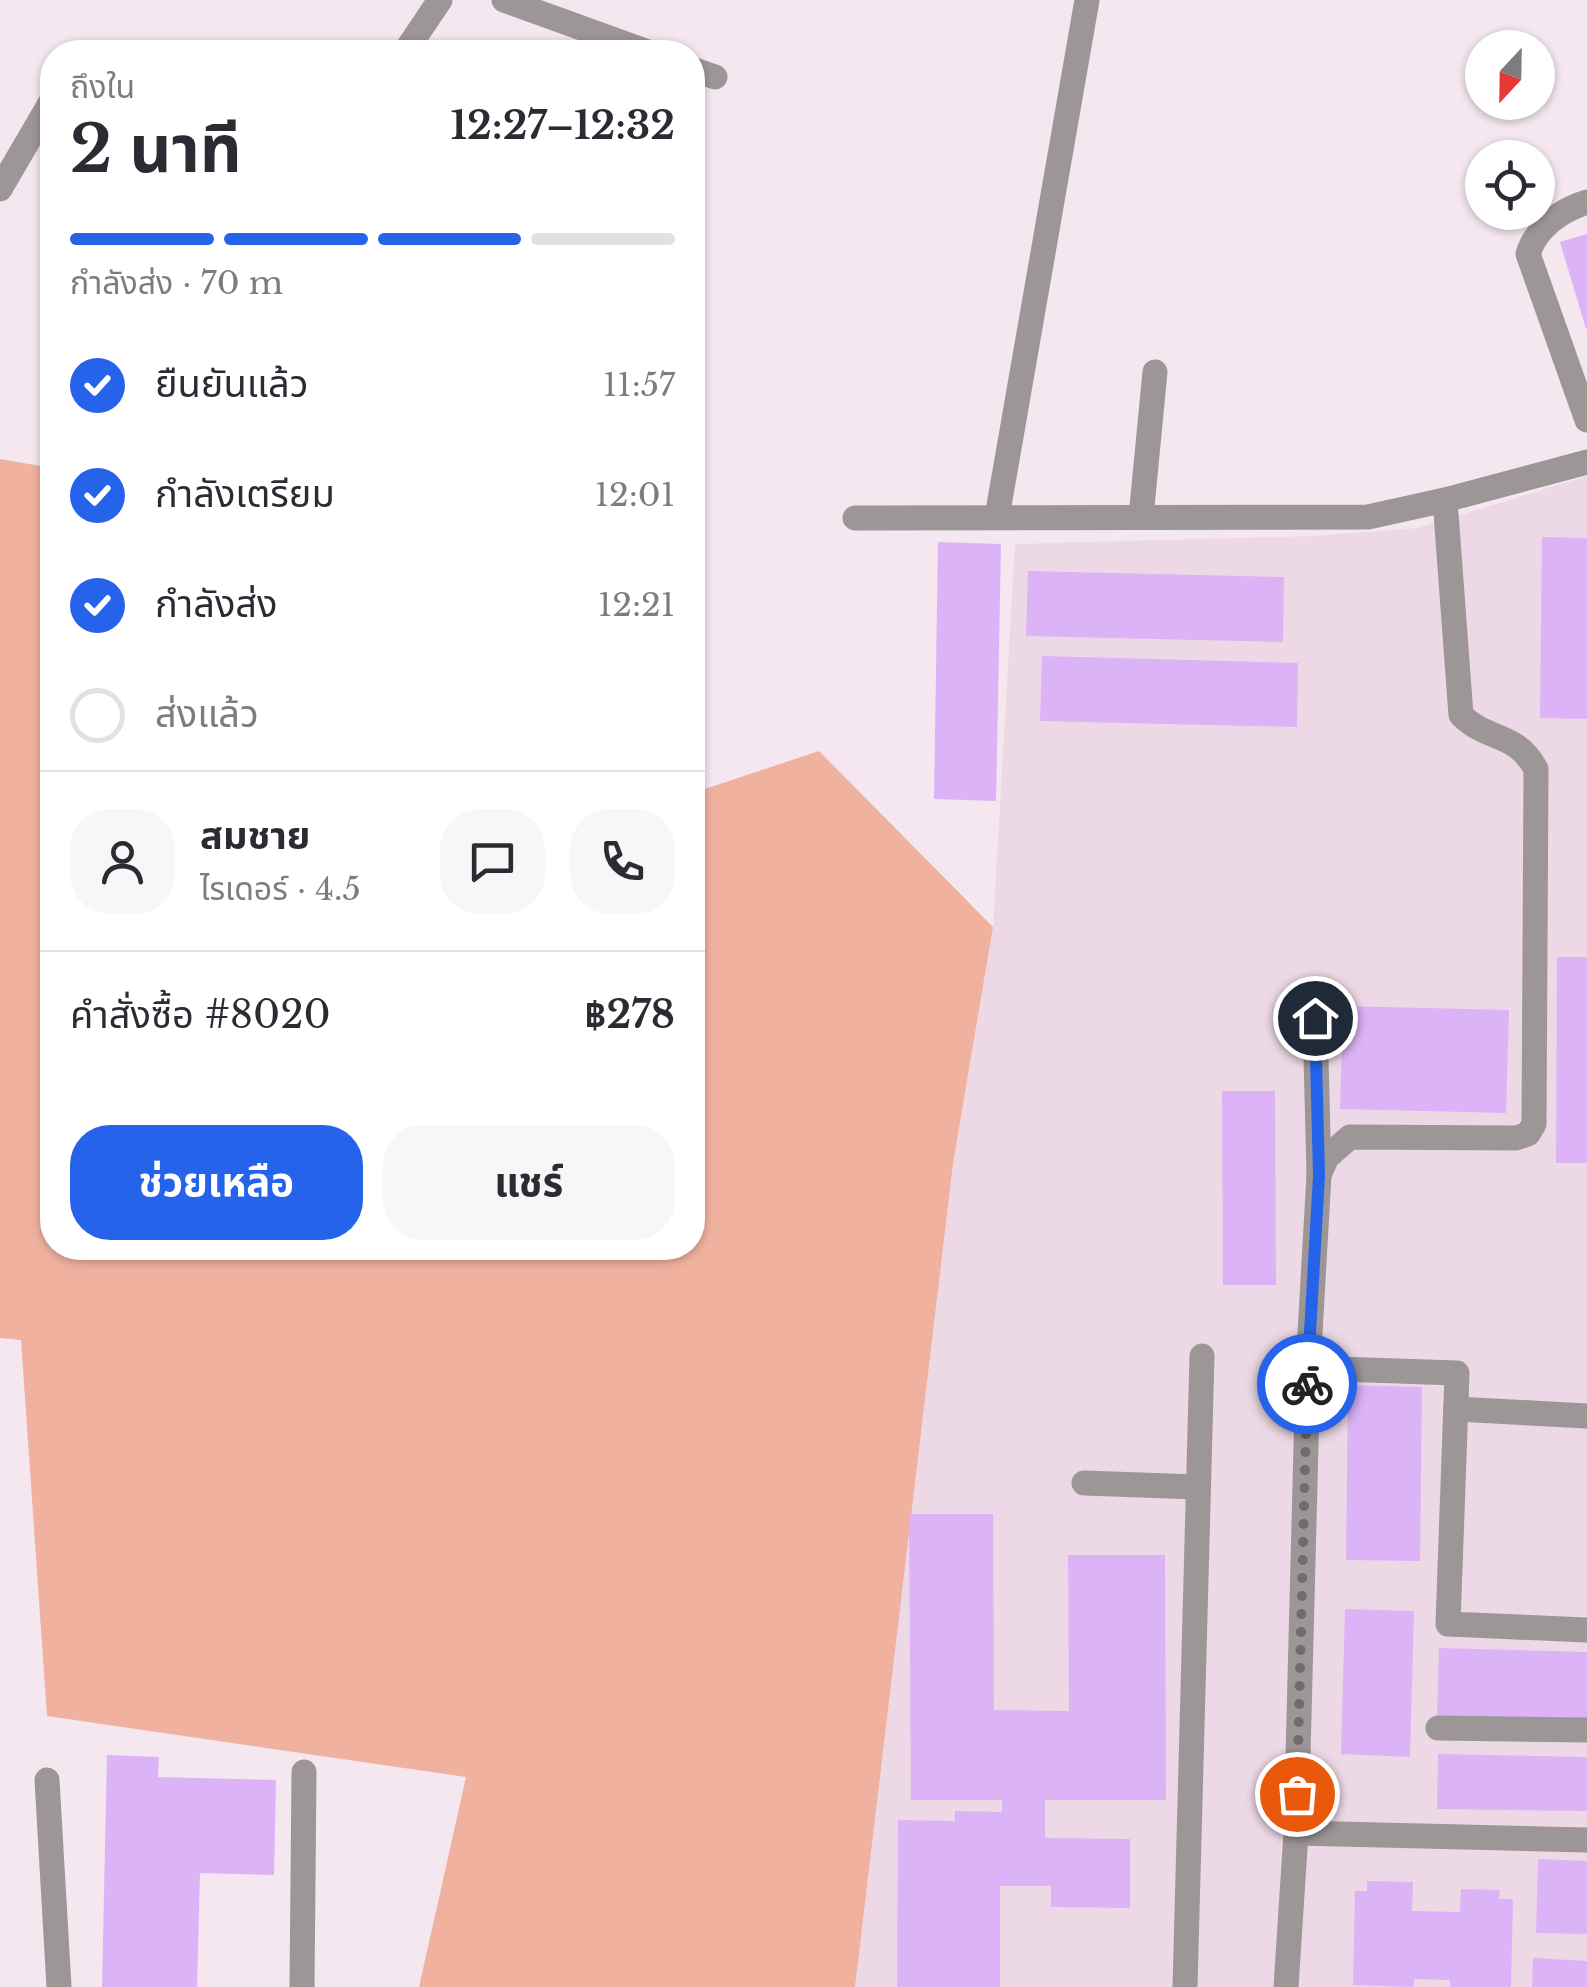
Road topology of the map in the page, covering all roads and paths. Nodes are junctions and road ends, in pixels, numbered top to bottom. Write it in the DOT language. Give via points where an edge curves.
graph roads {
  1 [pos="440,0"];
  2 [pos="504,0"];
  3 [pos="1086,0"];
  4 [pos="413,40"];
  5 [pos="615,40"];
  6 [pos="40,121"];
  7 [pos="0,189"];
  8 [pos="1587,202"];
  9 [pos="1155,372"];
  10 [pos="1587,420"];
  11 [pos="1587,462"];
  12 [pos="1445,500"];
  13 [pos="997,517"];
  14 [pos="1141,517"];
  15 [pos="855,518"];
  16 [pos="1315,1018"];
  17 [pos="1319,1176"];
  18 [pos="1202,1356"];
  19 [pos="1308,1368"];
  20 [pos="1456,1409"];
  21 [pos="1587,1416"];
  22 [pos="1084,1482"];
  23 [pos="1197,1487"];
  24 [pos="1587,1630"];
  25 [pos="1438,1728"];
  26 [pos="1587,1730"];
  27 [pos="304,1772"];
  28 [pos="47,1780"];
  29 [pos="1296,1833"];
  30 [pos="1587,1840"];
  31 [pos="59,1987"];
  32 [pos="302,1987"];
  33 [pos="1185,1987"];
  34 [pos="1286,1987"];
  1 -- 4 [label="street"];
  2 -- 5 [label="street"];
  3 -- 13 [label="street"];
  6 -- 7 [label="street"];
  8 -- 10 [label="street" via="1552,220 1534,236 1528,254"];
  9 -- 14 [label="street"];
  11 -- 12 [label="street"];
  12 -- 14 [label="street" via="1368,516"];
  12 -- 17 [label="street" via="1461,715 1526,750 1536,769 1534,1124 1516,1138 1350,1136"];
  13 -- 14 [label="street"];
  13 -- 15 [label="street"];
  16 -- 17 [label="street"];
  17 -- 19 [label="street"];
  18 -- 23 [label="street"];
  19 -- 20 [label="street" via="1457,1372"];
  19 -- 29 [label="street"];
  20 -- 21 [label="street"];
  20 -- 24 [label="street" via="1448,1624"];
  22 -- 23 [label="street"];
  23 -- 33 [label="street"];
  25 -- 26 [label="street"];
  27 -- 32 [label="street"];
  28 -- 31 [label="street"];
  29 -- 30 [label="street"];
  29 -- 34 [label="street"];
}
